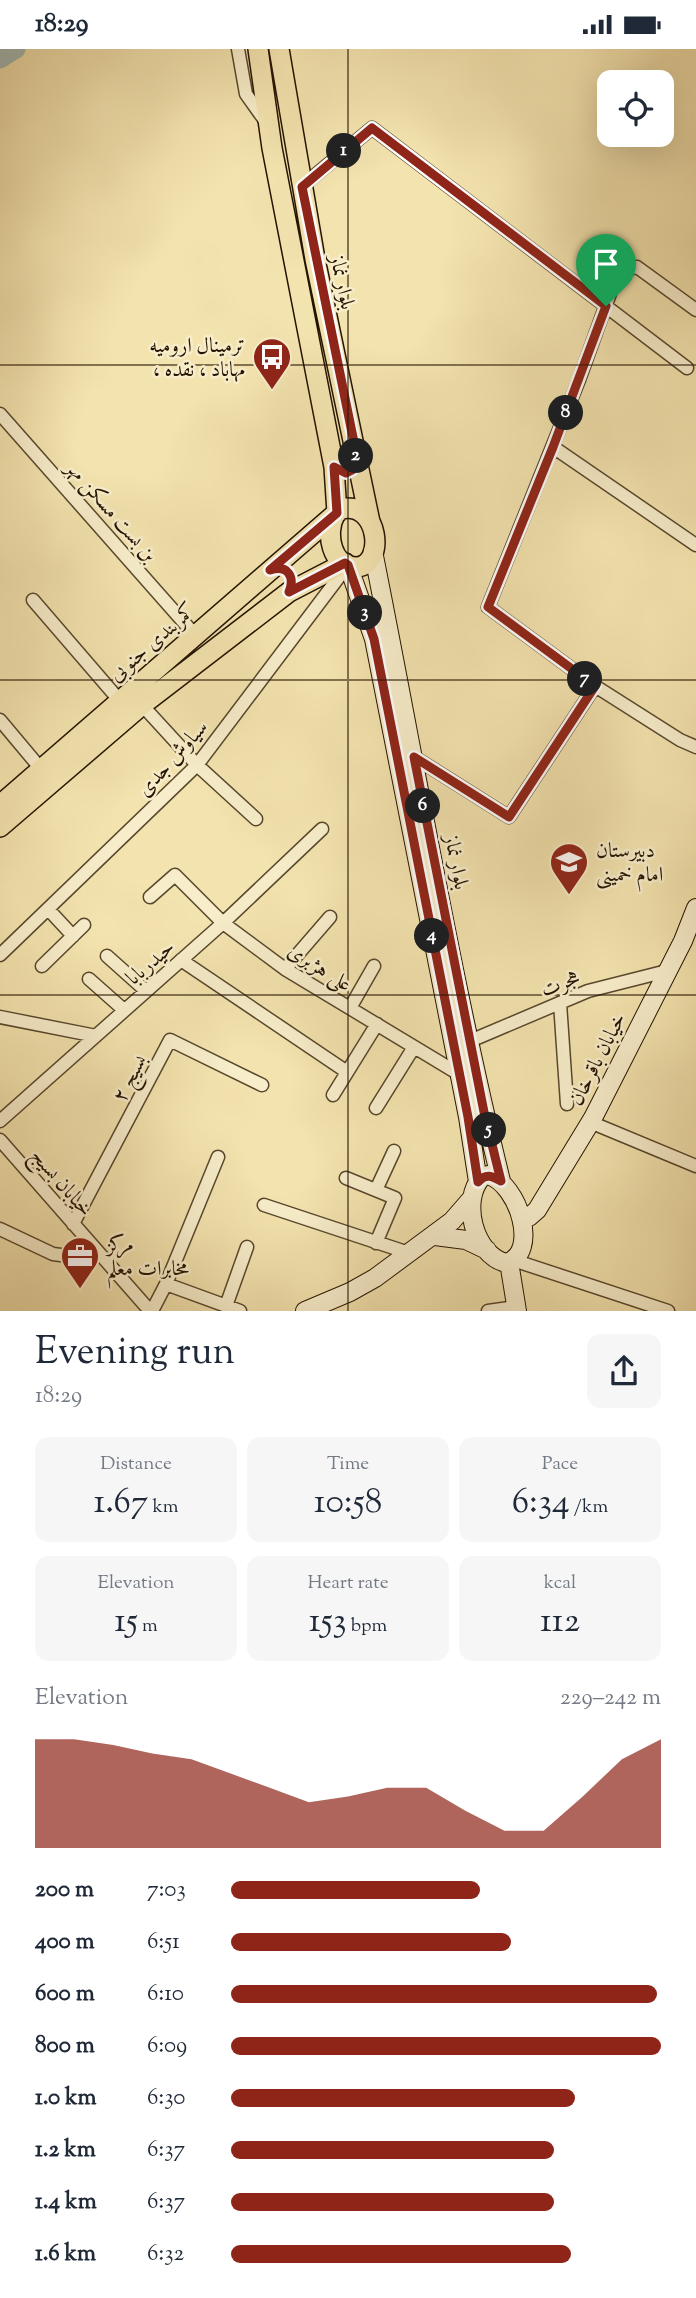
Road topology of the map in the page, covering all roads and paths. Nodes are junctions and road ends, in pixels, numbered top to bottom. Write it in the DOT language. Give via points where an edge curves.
graph roads {
  1 [pos="238,49"];
  2 [pos="258,49"];
  3 [pos="279,49"];
  4 [pos="289,109"];
  5 [pos="268,120"];
  6 [pos="302,187"];
  7 [pos="606,306"];
  8 [pos="696,310"];
  9 [pos="687,368"];
  10 [pos="0,414"];
  11 [pos="553,447"];
  12 [pos="358,462"];
  13 [pos="334,467"];
  14 [pos="336,514"];
  15 [pos="370,522"];
  16 [pos="696,545"];
  17 [pos="373,551"];
  18 [pos="347,564"];
  19 [pos="270,570"];
  20 [pos="289,592"];
  21 [pos="383,598"];
  22 [pos="33,600"];
  23 [pos="363,608"];
  24 [pos="195,635"];
  25 [pos="595,686"];
  26 [pos="120,701"];
  27 [pos="142,705"];
  28 [pos="0,720"];
  29 [pos="696,747"];
  30 [pos="414,757"];
  31 [pos="197,765"];
  32 [pos="41,769"];
  33 [pos="0,805"];
  34 [pos="256,819"];
  35 [pos="0,827"];
  36 [pos="322,829"];
  37 [pos="150,897"];
  38 [pos="696,908"];
  39 [pos="48,909"];
  40 [pos="330,917"];
  41 [pos="223,923"];
  42 [pos="84,925"];
  43 [pos="73,936"];
  44 [pos="0,955"];
  45 [pos="107,956"];
  46 [pos="181,960"];
  47 [pos="42,965"];
  48 [pos="374,967"];
  49 [pos="285,969"];
  50 [pos="667,971"];
  51 [pos="89,979"];
  52 [pos="145,990"];
  53 [pos="560,1003"];
  54 [pos="350,1008"];
  55 [pos="124,1010"];
  56 [pos="0,1017"];
  57 [pos="377,1024"];
  58 [pos="96,1035"];
  59 [pos="470,1041"];
  60 [pos="414,1047"];
  61 [pos="347,1072"];
  62 [pos="459,1074"];
  63 [pos="262,1085"];
  64 [pos="333,1095"];
  65 [pos="567,1104"];
  66 [pos="376,1108"];
  67 [pos="0,1121"];
  68 [pos="590,1122"];
  69 [pos="490,1134"];
  70 [pos="0,1140"];
  71 [pos="472,1142"];
  72 [pos="394,1151"];
  73 [pos="218,1157"];
  74 [pos="696,1166"];
  75 [pos="346,1178"];
  76 [pos="501,1181"];
  77 [pos="376,1190"];
  78 [pos="475,1190"];
  79 [pos="264,1205"];
  80 [pos="521,1218"];
  81 [pos="73,1224"];
  82 [pos="0,1229"];
  83 [pos="435,1235"];
  84 [pos="376,1243"];
  85 [pos="94,1247"];
  86 [pos="247,1247"];
  87 [pos="487,1250"];
  88 [pos="409,1254"];
  89 [pos="511,1261"];
  90 [pos="166,1284"];
  91 [pos="226,1306"];
  92 [pos="517,1309"];
  93 [pos="151,1311"];
  94 [pos="240,1311"];
  95 [pos="305,1311"];
  96 [pos="488,1311"];
  97 [pos="668,1311"];
  1 -- 5 [label="street" via="246,94"];
  2 -- 5 [label="main road"];
  3 -- 4 [label="main road, بلوار نماز"];
  4 -- 5 [label="main road"];
  4 -- 6 [label="main road, بلوار نماز"];
  5 -- 13 [label="main road"];
  6 -- 7 [label="street" via="372,128"];
  6 -- 12 [label="main road, بلوار نماز"];
  7 -- 8 [label="street" via="620,275 637,267"];
  7 -- 9 [label="street"];
  7 -- 11 [label="street"];
  10 -- 24 [label="street, بن بست مسکن مهر"];
  11 -- 16 [label="street"];
  11 -- 25 [label="street" via="488,607"];
  12 -- 13 [label="main road" via="346,473"];
  12 -- 15 [label="main road, بلوار نماز"];
  13 -- 14 [label="main road"];
  14 -- 15 [label="main road" via="348,507 357,509"];
  14 -- 18 [label="main road" via="330,523 330,543"];
  14 -- 19 [label="main road, کمربندی جنوبی"];
  15 -- 17 [label="main road"];
  17 -- 18 [label="main road" via="363,565"];
  17 -- 21 [label="main road, بلوار نماز"];
  18 -- 20 [label="main road, کمربندی جنوبی"];
  18 -- 23 [label="main road, بلوار نماز"];
  18 -- 31 [label="street, سیاوش جدی"];
  19 -- 20 [label="main road" via="286,569 291,575"];
  19 -- 24 [label="main road, کمربندی جنوبی"];
  20 -- 27 [label="main road, کمربندی جنوبی"];
  21 -- 23 [label="main road" via="370,595"];
  21 -- 30 [label="main road, بلوار نماز"];
  22 -- 26 [label="street"];
  23 -- 62 [label="main road, بلوار نماز" via="374,639"];
  24 -- 26 [label="main road, کمربندی جنوبی"];
  25 -- 29 [label="street"];
  25 -- 30 [label="street" via="509,817"];
  26 -- 32 [label="main road, کمربندی جنوبی"];
  27 -- 31 [label="street"];
  27 -- 35 [label="main road, کمربندی جنوبی"];
  28 -- 32 [label="street"];
  30 -- 59 [label="main road, بلوار نماز"];
  31 -- 34 [label="street"];
  31 -- 39 [label="street, سیاوش جدی"];
  32 -- 33 [label="main road, کمربندی جنوبی"];
  36 -- 41 [label="street, حیدربابا"];
  37 -- 41 [label="street, علی هژبری" via="175,874"];
  38 -- 50 [label="main road, خیابان باقرخان"];
  39 -- 43 [label="street"];
  39 -- 44 [label="street, سیاوش جدی"];
  40 -- 49 [label="street"];
  41 -- 46 [label="street, حیدربابا"];
  41 -- 49 [label="street, علی هژبری"];
  42 -- 43 [label="street"];
  43 -- 47 [label="street"];
  45 -- 52 [label="street"];
  46 -- 52 [label="street, حیدربابا"];
  46 -- 61 [label="street"];
  48 -- 54 [label="street"];
  49 -- 54 [label="street, علی هژبری"];
  50 -- 53 [label="street, هجرت"];
  50 -- 68 [label="main road, خیابان باقرخان"];
  51 -- 55 [label="street"];
  52 -- 55 [label="street, حیدربابا"];
  53 -- 59 [label="street, هجرت"];
  53 -- 65 [label="street"];
  54 -- 57 [label="street, علی هژبری"];
  55 -- 58 [label="street, حیدربابا"];
  56 -- 58 [label="street"];
  57 -- 60 [label="street, علی هژبری"];
  57 -- 61 [label="street"];
  58 -- 67 [label="street, حیدربابا"];
  59 -- 69 [label="main road, بلوار نماز"];
  60 -- 62 [label="street, علی هژبری"];
  60 -- 66 [label="street"];
  61 -- 64 [label="street"];
  62 -- 71 [label="main road, بلوار نماز"];
  63 -- 81 [label="street, بسیج ۲" via="170,1040"];
  68 -- 74 [label="street"];
  68 -- 80 [label="main road, خیابان باقرخان" via="537,1210"];
  69 -- 71 [label="main road" via="485,1146"];
  69 -- 76 [label="main road, بلوار نماز"];
  70 -- 81 [label="street, خیابان بسیج"];
  71 -- 78 [label="main road, بلوار نماز"];
  72 -- 77 [label="street"];
  73 -- 90 [label="street"];
  75 -- 77 [label="street"];
  76 -- 78 [label="main road" via="482,1177"];
  76 -- 80 [label="main road, بلوار نماز"];
  77 -- 84 [label="street" via="395,1198"];
  78 -- 83 [label="main road"];
  78 -- 87 [label="main road, بلوار نماز" via="477,1231"];
  79 -- 84 [label="street"];
  80 -- 89 [label="main road" via="521,1249"];
  81 -- 85 [label="street, خیابان بسیج"];
  82 -- 85 [label="street" via="53,1254 76,1257"];
  83 -- 87 [label="main road" via="466,1240"];
  83 -- 88 [label="main road"];
  84 -- 88 [label="street"];
  85 -- 93 [label="street, خیابان بسیج"];
  86 -- 91 [label="street"];
  87 -- 89 [label="main road" via="500,1261"];
  88 -- 95 [label="main road" via="351,1292"];
  89 -- 92 [label="main road"];
  89 -- 97 [label="street"];
  90 -- 91 [label="street"];
  90 -- 93 [label="street"];
  91 -- 94 [label="street"];
  92 -- 96 [label="street"];
}
